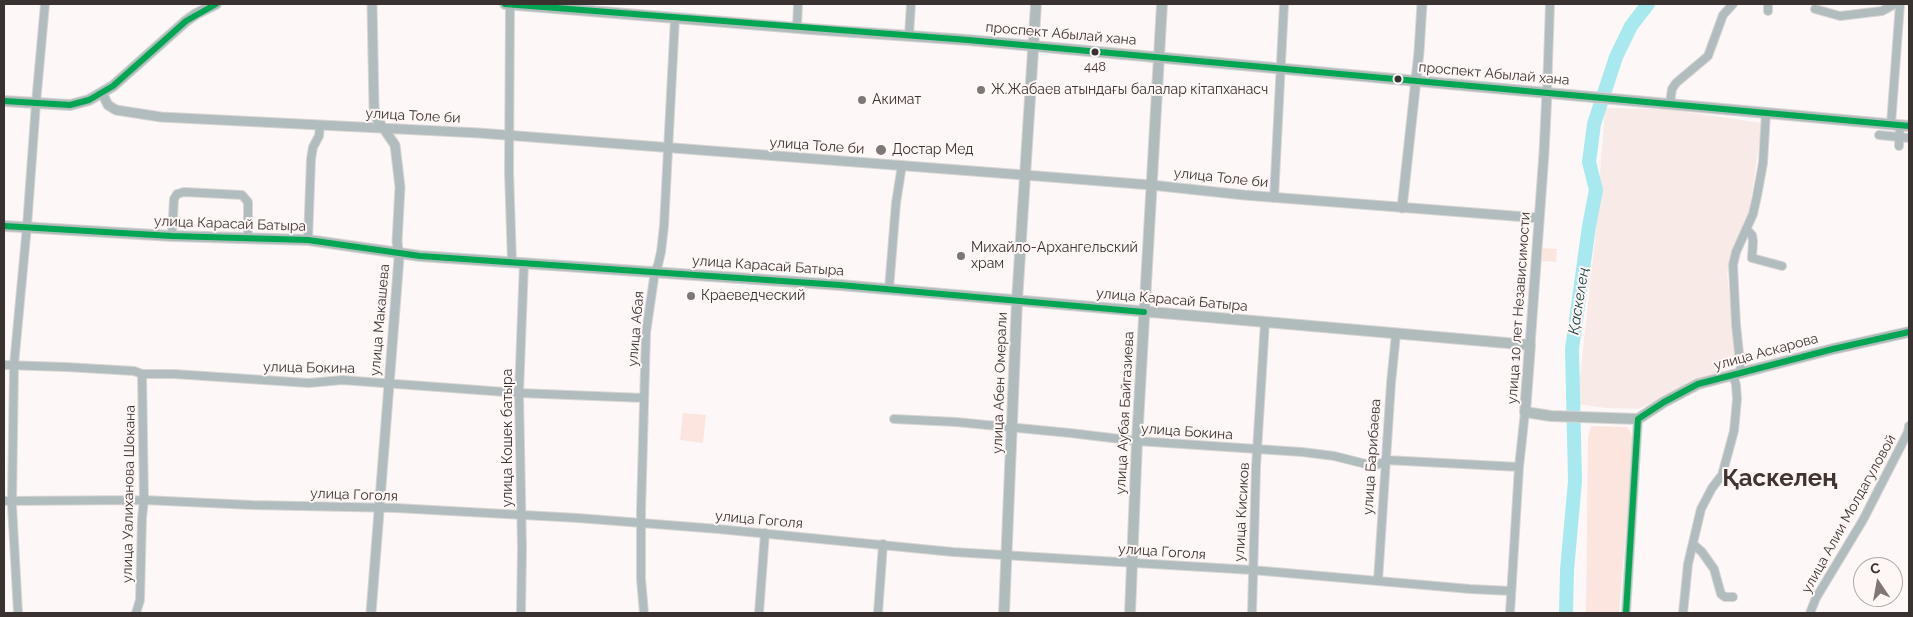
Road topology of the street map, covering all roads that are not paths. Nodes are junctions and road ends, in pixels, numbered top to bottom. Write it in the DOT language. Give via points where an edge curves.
graph roads {
  1 [pos="45,4"];
  2 [pos="216,4"];
  3 [pos="372,4"];
  4 [pos="508,4"];
  5 [pos="798,4"];
  6 [pos="911,4"];
  7 [pos="1036,4"];
  8 [pos="1162,4"];
  9 [pos="1284,4"];
  10 [pos="1422,4"];
  11 [pos="1550,4"];
  12 [pos="1733,4"];
  13 [pos="1895,4"];
  14 [pos="1900,4"];
  15 [pos="1815,9"];
  16 [pos="675,18"];
  17 [pos="797,27"];
  18 [pos="909,35"];
  19 [pos="1034,46"];
  20 [pos="1159,58"];
  21 [pos="1280,70"];
  22 [pos="1416,82"];
  23 [pos="1546,92"];
  24 [pos="102,93"];
  25 [pos="4,101"];
  26 [pos="36,103"];
  27 [pos="1670,103"];
  28 [pos="1766,114"];
  29 [pos="1900,125"];
  30 [pos="320,126"];
  31 [pos="383,128"];
  32 [pos="1879,135"];
  33 [pos="509,136"];
  34 [pos="1900,137"];
  35 [pos="1909,138"];
  36 [pos="1900,146"];
  37 [pos="669,148"];
  38 [pos="902,165"];
  39 [pos="1024,174"];
  40 [pos="1151,185"];
  41 [pos="1274,198"];
  42 [pos="1402,208"];
  43 [pos="1539,218"];
  44 [pos="4,226"];
  45 [pos="27,226"];
  46 [pos="1746,229"];
  47 [pos="172,236"];
  48 [pos="248,237"];
  49 [pos="308,240"];
  50 [pos="398,253"];
  51 [pos="512,262"];
  52 [pos="524,263"];
  53 [pos="1782,266"];
  54 [pos="655,271"];
  55 [pos="890,290"];
  56 [pos="1017,301"];
  57 [pos="1144,312"];
  58 [pos="1265,322"];
  59 [pos="1909,332"];
  60 [pos="1396,334"];
  61 [pos="1530,345"];
  62 [pos="4,365"];
  63 [pos="14,365"];
  64 [pos="1737,373"];
  65 [pos="142,374"];
  66 [pos="388,383"];
  67 [pos="519,393"];
  68 [pos="644,398"];
  69 [pos="1524,412"];
  70 [pos="894,419"];
  71 [pos="1638,419"];
  72 [pos="1909,426"];
  73 [pos="1012,427"];
  74 [pos="1137,441"];
  75 [pos="1258,449"];
  76 [pos="1386,460"];
  77 [pos="1519,467"];
  78 [pos="13,500"];
  79 [pos="144,500"];
  80 [pos="4,501"];
  81 [pos="378,508"];
  82 [pos="520,516"];
  83 [pos="642,522"];
  84 [pos="765,533"];
  85 [pos="883,544"];
  86 [pos="1693,544"];
  87 [pos="1006,554"];
  88 [pos="1132,563"];
  89 [pos="1252,570"];
  90 [pos="1378,581"];
  91 [pos="1511,591"];
  92 [pos="1734,597"];
  93 [pos="18,613"];
  94 [pos="136,613"];
  95 [pos="371,613"];
  96 [pos="521,613"];
  97 [pos="644,613"];
  98 [pos="759,613"];
  99 [pos="878,613"];
  100 [pos="1004,613"];
  101 [pos="1130,613"];
  102 [pos="1252,613"];
  103 [pos="1510,613"];
  104 [pos="1626,613"];
  105 [pos="1683,613"];
  106 [pos="1810,613"];
  1 -- 26 [label="street"];
  2 -- 24 [label="main road" via="186,21"];
  3 -- 31 [label="street, улица Макашева" via="374,107"];
  4 -- 16 [label="main road, проспект Абылай хана"];
  4 -- 33 [label="street"];
  5 -- 17 [label="street"];
  6 -- 18 [label="street"];
  7 -- 19 [label="main road, улица Абен Омерали"];
  8 -- 20 [label="main road, улица Аубая Байгазиева"];
  9 -- 21 [label="street"];
  10 -- 22 [label="street"];
  11 -- 23 [label="street, улица 10 лет Независимости"];
  12 -- 27 [label="street" via="1723,14 1708,56 1676,82"];
  13 -- 15 [label="street" via="1882,11 1840,16"];
  14 -- 29 [label="street"];
  16 -- 17 [label="main road, проспект Абылай хана"];
  16 -- 37 [label="street, улица Абая"];
  17 -- 18 [label="main road, проспект Абылай хана"];
  18 -- 19 [label="main road, проспект Абылай хана"];
  19 -- 20 [label="main road, проспект Абылай хана"];
  19 -- 39 [label="main road, улица Абен Омерали"];
  20 -- 21 [label="main road, проспект Абылай хана"];
  20 -- 40 [label="main road, улица Аубая Байгазиева"];
  21 -- 22 [label="main road, проспект Абылай хана"];
  21 -- 41 [label="street"];
  22 -- 23 [label="main road, проспект Абылай хана"];
  22 -- 42 [label="street"];
  23 -- 27 [label="main road, проспект Абылай хана"];
  23 -- 43 [label="street, улица 10 лет Независимости"];
  24 -- 26 [label="main road" via="70,105"];
  24 -- 30 [label="street, улица Толе би" via="108,105 116,110 161,117"];
  25 -- 26 [label="main road"];
  26 -- 45 [label="street"];
  27 -- 28 [label="main road"];
  28 -- 29 [label="main road"];
  28 -- 46 [label="street" via="1763,163"];
  29 -- 34 [label="street"];
  30 -- 31 [label="street, улица Толе би"];
  30 -- 49 [label="street" via="311,160"];
  31 -- 33 [label="street, улица Толе би"];
  31 -- 50 [label="street, улица Макашева" via="394,145 398,165"];
  32 -- 34 [label="street"];
  33 -- 37 [label="street, улица Толе би"];
  33 -- 51 [label="street"];
  34 -- 35 [label="street"];
  34 -- 36 [label="street"];
  37 -- 38 [label="street, улица Толе би"];
  37 -- 54 [label="street, улица Абая" via="661,252"];
  38 -- 39 [label="street, улица Толе би"];
  38 -- 55 [label="street"];
  39 -- 40 [label="street, улица Толе би"];
  39 -- 56 [label="main road, улица Абен Омерали"];
  40 -- 41 [label="street, улица Толе би"];
  40 -- 57 [label="main road, улица Аубая Байгазиева"];
  41 -- 42 [label="street, улица Толе би"];
  42 -- 43 [label="street, улица Толе би"];
  43 -- 61 [label="street, улица 10 лет Независимости"];
  44 -- 45 [label="main road, улица Карасай Батыра"];
  45 -- 47 [label="main road, улица Карасай Батыра"];
  45 -- 63 [label="street"];
  46 -- 53 [label="street" via="1752,235 1752,258"];
  46 -- 64 [label="street" via="1733,265"];
  47 -- 48 [label="main road, улица Карасай Батыра"];
  47 -- 48 [label="street" via="174,199 184,192 242,195 248,202"];
  48 -- 49 [label="main road, улица Карасай Батыра"];
  49 -- 50 [label="main road, улица Карасай Батыра"];
  50 -- 51 [label="main road, улица Карасай Батыра"];
  50 -- 66 [label="street, улица Макашева"];
  51 -- 52 [label="main road, улица Карасай Батыра"];
  52 -- 54 [label="main road, улица Карасай Батыра"];
  52 -- 67 [label="street, улица Кошек батыра"];
  54 -- 55 [label="main road, улица Карасай Батыра"];
  54 -- 68 [label="street, улица Абая" via="646,333"];
  55 -- 56 [label="main road, улица Карасай Батыра"];
  56 -- 57 [label="main road, улица Карасай Батыра"];
  56 -- 73 [label="main road, улица Абен Омерали"];
  57 -- 58 [label="main road, улица Карасай Батыра"];
  57 -- 74 [label="main road, улица Аубая Байгазиева"];
  58 -- 60 [label="main road, улица Карасай Батыра"];
  58 -- 75 [label="street, улица Кисиков"];
  59 -- 64 [label="main road, улица Аскарова"];
  60 -- 61 [label="main road, улица Карасай Батыра"];
  60 -- 76 [label="street, улица Барибаева"];
  61 -- 69 [label="main road, улица 10 лет Независимости"];
  62 -- 63 [label="street, улица Бокина"];
  63 -- 65 [label="street, улица Бокина"];
  63 -- 78 [label="street"];
  64 -- 71 [label="main road, улица Аскарова" via="1698,384"];
  64 -- 86 [label="street" via="1734,431 1722,475 1702,509"];
  65 -- 66 [label="street, улица Бокина" via="309,383 342,380"];
  65 -- 79 [label="street, улица Уалиханова Шокана"];
  66 -- 67 [label="street, улица Бокина"];
  66 -- 81 [label="street, улица Макашева"];
  67 -- 68 [label="street, улица Бокина"];
  67 -- 82 [label="street, улица Кошек батыра"];
  68 -- 83 [label="street, улица Абая"];
  69 -- 71 [label="main road"];
  69 -- 77 [label="street, улица 10 лет Независимости"];
  70 -- 73 [label="street, улица Бокина"];
  71 -- 104 [label="street"];
  72 -- 106 [label="street, улица Алии Молдагуловой" via="1867,512"];
  73 -- 74 [label="street, улица Бокина"];
  73 -- 87 [label="main road, улица Абен Омерали"];
  74 -- 75 [label="street, улица Бокина"];
  74 -- 88 [label="main road, улица Аубая Байгазиева"];
  75 -- 76 [label="street, улица Бокина" via="1334,456 1374,466"];
  75 -- 89 [label="street, улица Кисиков"];
  76 -- 77 [label="street, улица Бокина"];
  76 -- 90 [label="street, улица Барибаева"];
  77 -- 91 [label="street, улица 10 лет Независимости"];
  78 -- 79 [label="street, улица Гоголя"];
  78 -- 80 [label="street, улица Гоголя"];
  78 -- 93 [label="street"];
  79 -- 81 [label="street, улица Гоголя"];
  79 -- 94 [label="street, улица Уалиханова Шокана" via="140,600"];
  81 -- 82 [label="street, улица Гоголя"];
  81 -- 95 [label="street, улица Макашева"];
  82 -- 83 [label="street, улица Гоголя"];
  82 -- 96 [label="street, улица Кошек батыра"];
  83 -- 84 [label="street, улица Гоголя"];
  83 -- 97 [label="street, улица Абая"];
  84 -- 85 [label="street, улица Гоголя"];
  84 -- 98 [label="street"];
  85 -- 87 [label="street, улица Гоголя"];
  85 -- 99 [label="street"];
  86 -- 92 [label="street" via="1714,569 1720,594"];
  86 -- 105 [label="street"];
  87 -- 88 [label="street, улица Гоголя"];
  87 -- 100 [label="main road, улица Абен Омерали"];
  88 -- 89 [label="street, улица Гоголя"];
  88 -- 101 [label="main road, улица Аубая Байгазиева"];
  89 -- 90 [label="street, улица Гоголя"];
  89 -- 102 [label="street, улица Кисиков"];
  90 -- 91 [label="street, улица Гоголя"];
  91 -- 103 [label="street, улица 10 лет Независимости"];
}
